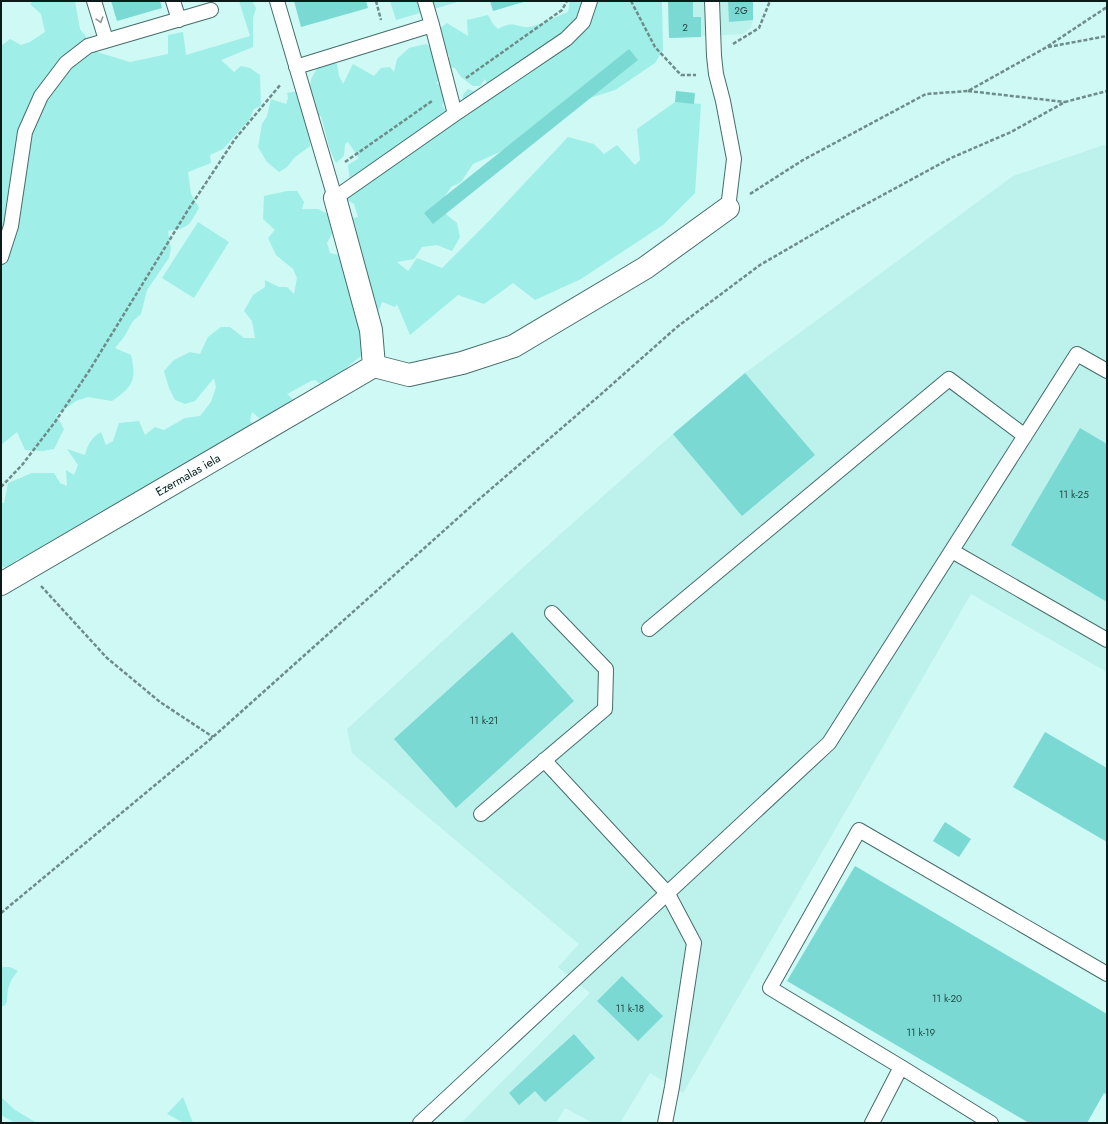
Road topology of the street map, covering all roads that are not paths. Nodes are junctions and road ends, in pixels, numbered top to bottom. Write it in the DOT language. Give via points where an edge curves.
graph roads {
  1 [pos="94,1"];
  2 [pos="173,1"];
  3 [pos="277,1"];
  4 [pos="425,1"];
  5 [pos="590,1"];
  6 [pos="712,1"];
  7 [pos="211,10"];
  8 [pos="179,20"];
  9 [pos="432,25"];
  10 [pos="106,40"];
  11 [pos="296,67"];
  12 [pos="454,114"];
  13 [pos="335,198"];
  14 [pos="728,208"];
  15 [pos="1,257"];
  16 [pos="374,366"];
  17 [pos="1107,371"];
  18 [pos="1025,436"];
  19 [pos="952,551"];
  20 [pos="1,584"];
  21 [pos="552,613"];
  22 [pos="649,629"];
  23 [pos="1107,640"];
  24 [pos="544,760"];
  25 [pos="480,814"];
  26 [pos="668,894"];
  27 [pos="1107,974"];
  28 [pos="901,1067"];
  29 [pos="420,1123"];
  30 [pos="665,1123"];
  31 [pos="872,1123"];
  32 [pos="991,1123"];
  1 -- 10 [label="lane, one-way"];
  2 -- 8 [label="lane"];
  3 -- 11 [label="lane"];
  4 -- 9 [label="lane"];
  5 -- 12 [label="lane" via="583,22 566,39"];
  6 -- 14 [label="lane" via="716,74 734,159"];
  7 -- 8 [label="lane"];
  8 -- 10 [label="lane"];
  9 -- 11 [label="lane"];
  9 -- 12 [label="lane"];
  10 -- 15 [label="lane" via="88,46 66,62 41,96 25,132 11,226"];
  11 -- 13 [label="lane"];
  12 -- 13 [label="lane"];
  13 -- 16 [label="street" via="371,330"];
  14 -- 16 [label="street" via="645,268 514,346 462,363 409,375"];
  16 -- 20 [label="street, Ezermalas iela"];
  17 -- 18 [label="lane" via="1077,354"];
  18 -- 19 [label="lane"];
  18 -- 22 [label="lane" via="949,379"];
  19 -- 23 [label="lane"];
  19 -- 26 [label="lane" via="829,743"];
  21 -- 24 [label="lane" via="606,669 605,709"];
  24 -- 25 [label="lane"];
  24 -- 26 [label="lane"];
  26 -- 29 [label="lane"];
  26 -- 30 [label="lane" via="694,943"];
  27 -- 28 [label="lane" via="859,830 770,988"];
  28 -- 31 [label="lane"];
  28 -- 32 [label="lane"];
}
